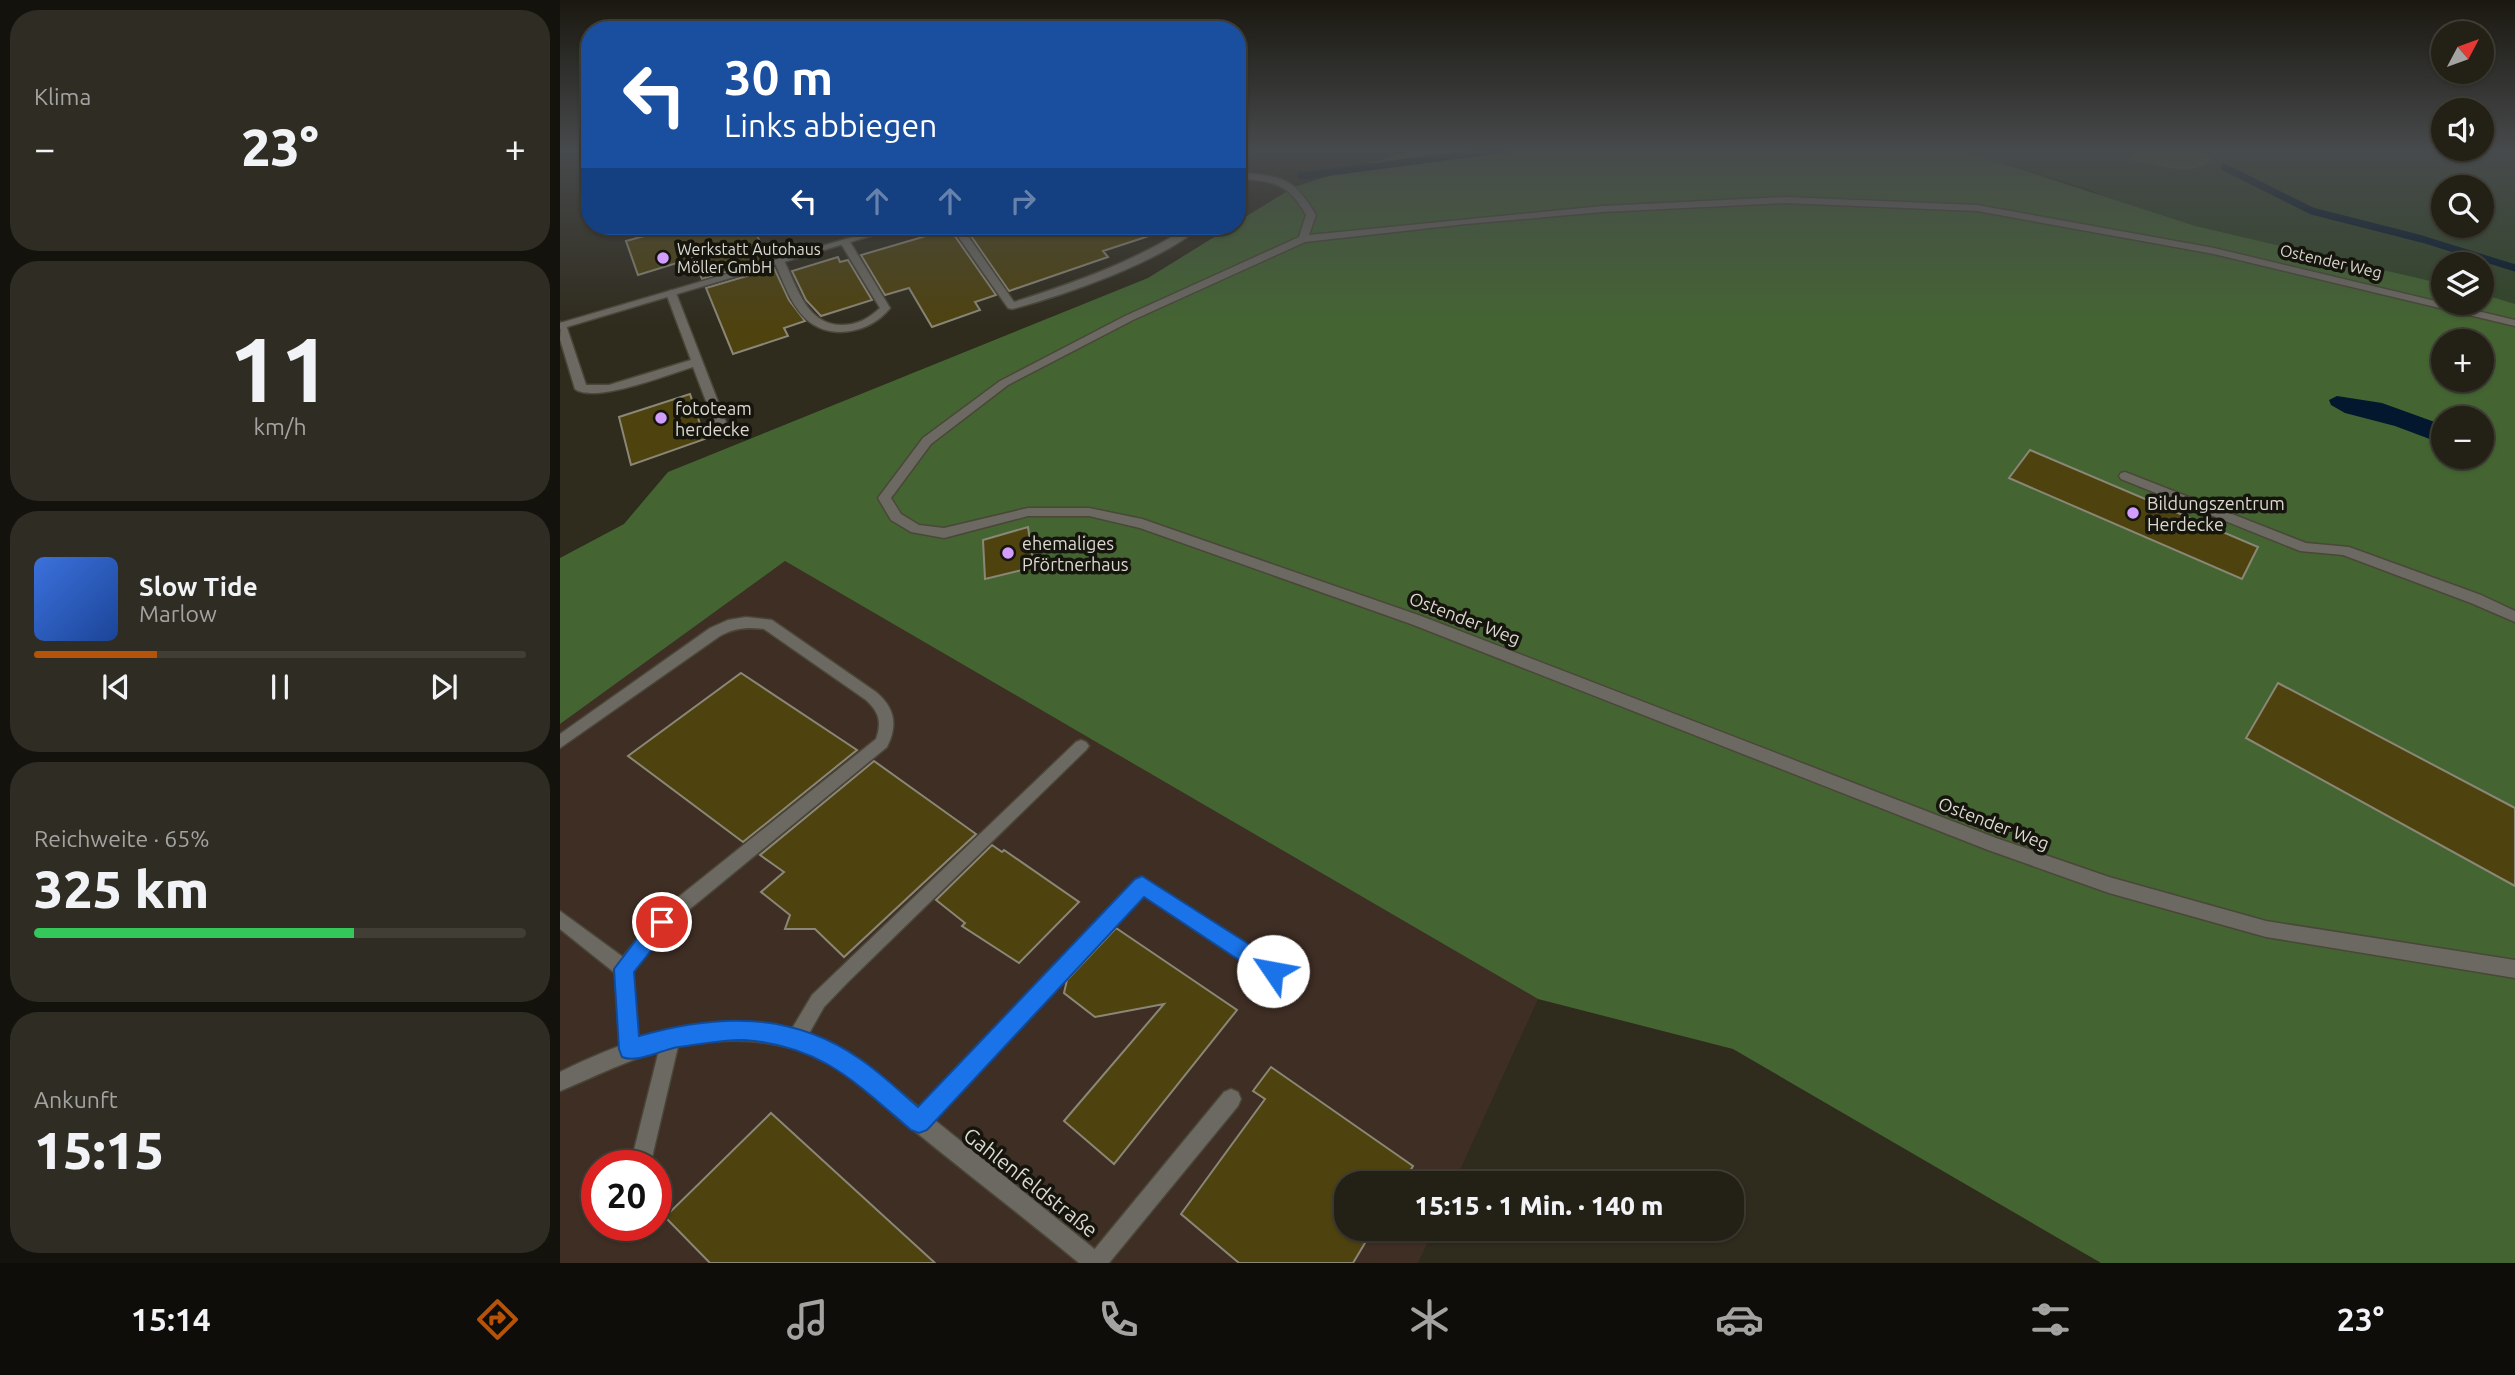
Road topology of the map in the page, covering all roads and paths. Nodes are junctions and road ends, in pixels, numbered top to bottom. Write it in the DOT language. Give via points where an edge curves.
graph roads {
  1 [pos="1307,208"];
  2 [pos="1633,208"];
  3 [pos="1975,208"];
  4 [pos="869,235"];
  5 [pos="962,235"];
  6 [pos="1182,235"];
  7 [pos="1303,239"];
  8 [pos="845,242"];
  9 [pos="779,261"];
  10 [pos="671,293"];
  11 [pos="2515,323"];
  12 [pos="560,326"];
  13 [pos="697,362"];
  14 [pos="723,430"];
  15 [pos="2125,476"];
  16 [pos="2515,617"];
  17 [pos="560,742"];
  18 [pos="1081,746"];
  19 [pos="560,919"];
  20 [pos="624,969"];
  21 [pos="2515,969"];
  22 [pos="1273,971"];
  23 [pos="796,1037"];
  24 [pos="671,1038"];
  25 [pos="629,1049"];
  26 [pos="560,1082"];
  27 [pos="1231,1099"];
  28 [pos="919,1122"];
  29 [pos="644,1150"];
  30 [pos="1096,1263"];
  1 -- 7 [label="street" via="1311,215"];
  2 -- 7 [label="street, Ostender Weg"];
  3 -- 11 [label="street, Ostender Weg" via="2214,251"];
  4 -- 8 [label="street"];
  5 -- 6 [label="street" via="1012,306 1103,274"];
  7 -- 21 [label="street, Ostender Weg" via="1129,318 1004,383 927,441 884,498 896,517 916,529 944,533 1028,512 1089,512 1142,524 1416,620 1994,845 2109,885 2266,929"];
  8 -- 9 [label="street"];
  8 -- 9 [label="street" via="885,308 856,328 819,326 806,314"];
  9 -- 10 [label="street"];
  10 -- 12 [label="street"];
  10 -- 13 [label="street"];
  12 -- 13 [label="street" via="581,389 610,389"];
  13 -- 14 [label="street"];
  15 -- 16 [label="street" via="2305,548 2344,550"];
  17 -- 20 [label="street" via="732,622 767,624 883,705 888,718 882,743 662,922"];
  18 -- 23 [label="street" via="842,976 818,1001"];
  19 -- 20 [label="street"];
  20 -- 25 [label="street"];
  22 -- 28 [label="street" via="1142,885"];
  23 -- 24 [label="street, Gahlenfeldstraße" via="741,1029"];
  23 -- 28 [label="street, Gahlenfeldstraße" via="852,1066"];
  24 -- 25 [label="street, Gahlenfeldstraße"];
  24 -- 29 [label="street"];
  25 -- 26 [label="street, Gahlenfeldstraße"];
  27 -- 30 [label="street"];
  28 -- 30 [label="street, Gahlenfeldstraße"];
}
